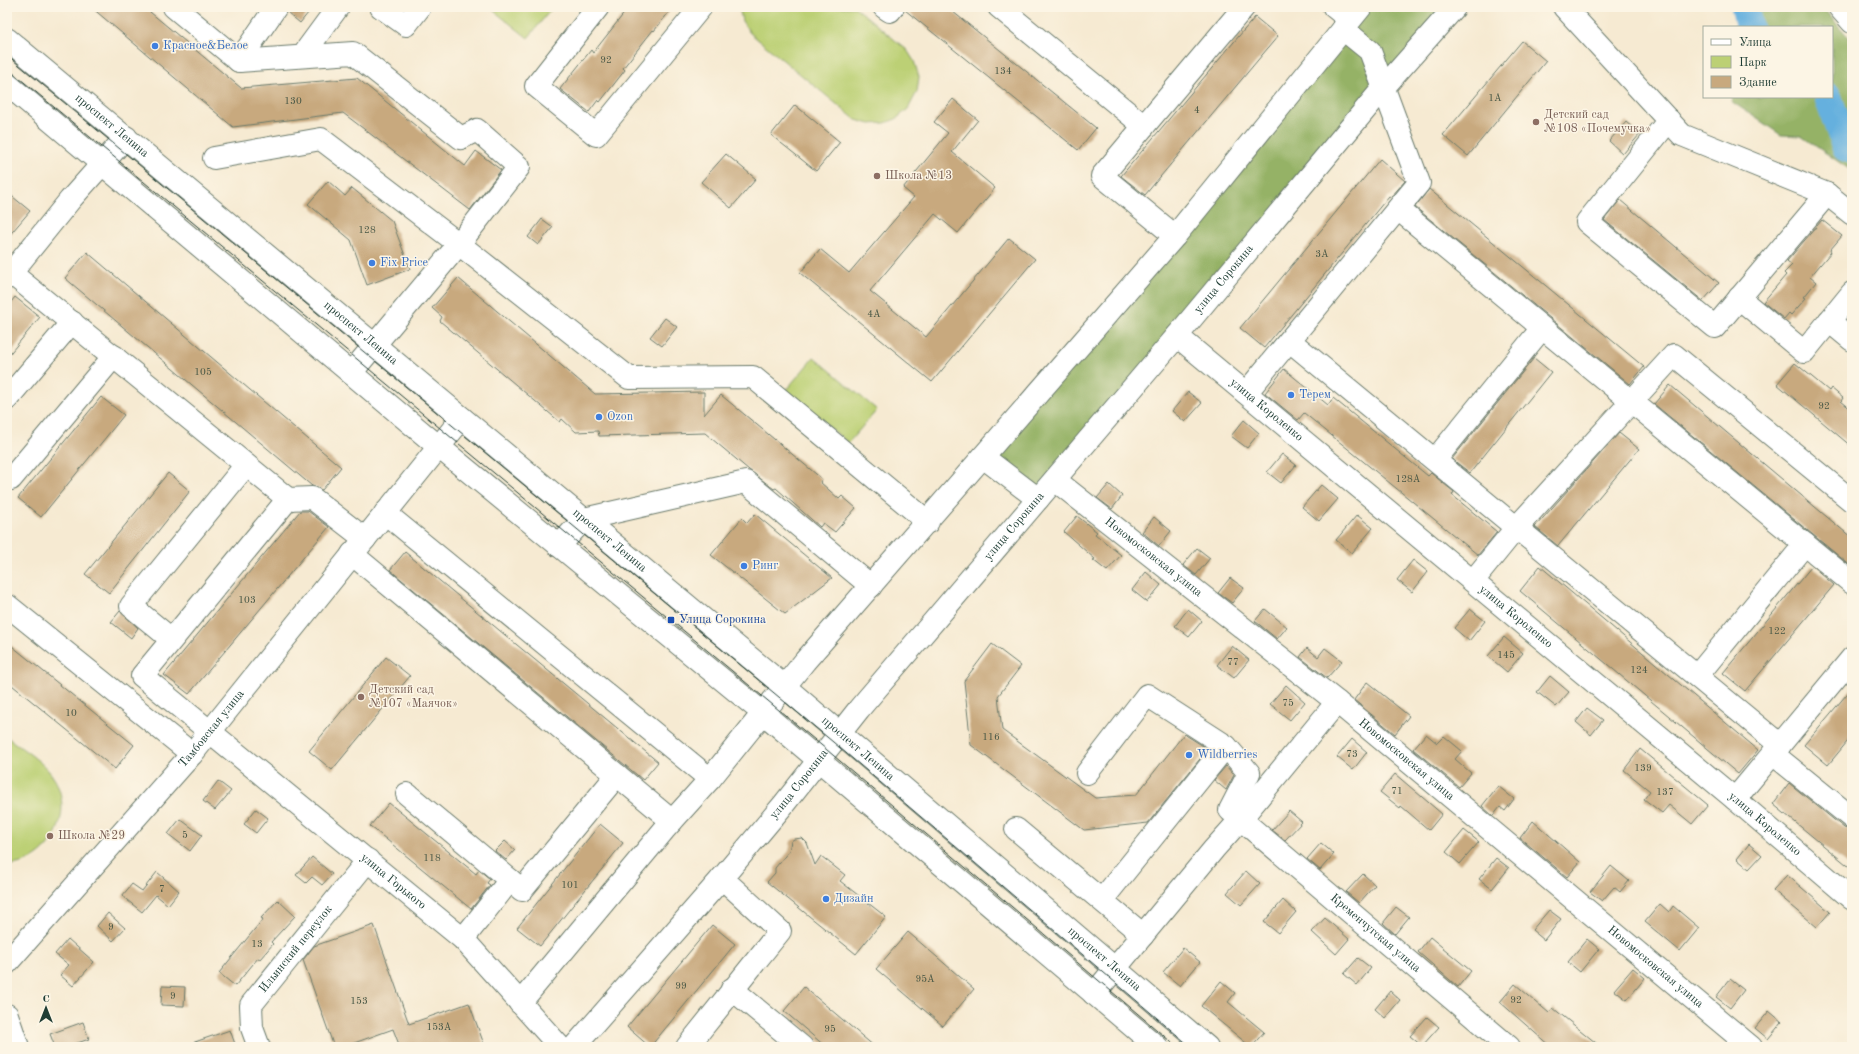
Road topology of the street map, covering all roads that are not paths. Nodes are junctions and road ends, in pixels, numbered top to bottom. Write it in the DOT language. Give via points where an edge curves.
graph roads {
  1 [pos="174,7"];
  2 [pos="276,7"];
  3 [pos="338,7"];
  4 [pos="381,7"];
  5 [pos="420,7"];
  6 [pos="598,7"];
  7 [pos="702,7"];
  8 [pos="884,7"];
  9 [pos="894,7"];
  10 [pos="999,7"];
  11 [pos="1244,7"];
  12 [pos="1455,7"];
  13 [pos="1564,7"];
  14 [pos="1839,7"];
  15 [pos="1347,16"];
  16 [pos="1852,22"];
  17 [pos="7,39"];
  18 [pos="302,56"];
  19 [pos="239,62"];
  20 [pos="7,84"];
  21 [pos="1384,87"];
  22 [pos="1669,120"];
  23 [pos="1144,126"];
  24 [pos="126,137"];
  25 [pos="214,158"];
  26 [pos="102,163"];
  27 [pos="1827,194"];
  28 [pos="1398,209"];
  29 [pos="1852,214"];
  30 [pos="1175,236"];
  31 [pos="459,244"];
  32 [pos="9,275"];
  33 [pos="1852,293"];
  34 [pos="1739,298"];
  35 [pos="1829,320"];
  36 [pos="72,322"];
  37 [pos="1542,328"];
  38 [pos="1177,336"];
  39 [pos="1852,340"];
  40 [pos="1290,341"];
  41 [pos="375,345"];
  42 [pos="114,356"];
  43 [pos="351,372"];
  44 [pos="1246,393"];
  45 [pos="7,399"];
  46 [pos="1631,401"];
  47 [pos="462,418"];
  48 [pos="438,447"];
  49 [pos="983,457"];
  50 [pos="1435,460"];
  51 [pos="246,465"];
  52 [pos="7,476"];
  53 [pos="1055,480"];
  54 [pos="288,499"];
  55 [pos="1038,499"];
  56 [pos="1852,501"];
  57 [pos="385,513"];
  58 [pos="584,520"];
  59 [pos="928,522"];
  60 [pos="1516,528"];
  61 [pos="1805,544"];
  62 [pos="559,546"];
  63 [pos="358,547"];
  64 [pos="1473,581"];
  65 [pos="1852,583"];
  66 [pos="871,586"];
  67 [pos="7,605"];
  68 [pos="171,640"];
  69 [pos="1852,658"];
  70 [pos="1697,676"];
  71 [pos="784,686"];
  72 [pos="1337,702"];
  73 [pos="762,713"];
  74 [pos="210,732"];
  75 [pos="840,733"];
  76 [pos="1226,746"];
  77 [pos="1776,750"];
  78 [pos="192,754"];
  79 [pos="819,760"];
  80 [pos="1086,773"];
  81 [pos="617,775"];
  82 [pos="710,778"];
  83 [pos="407,794"];
  84 [pos="1736,799"];
  85 [pos="1852,818"];
  86 [pos="1240,820"];
  87 [pos="672,821"];
  88 [pos="1016,829"];
  89 [pos="368,860"];
  90 [pos="722,878"];
  91 [pos="510,880"];
  92 [pos="1852,899"];
  93 [pos="1102,900"];
  94 [pos="1143,935"];
  95 [pos="462,939"];
  96 [pos="7,963"];
  97 [pos="1115,969"];
  98 [pos="732,989"];
  99 [pos="1094,994"];
  100 [pos="520,1003"];
  101 [pos="7,1015"];
  102 [pos="18,1047"];
  103 [pos="259,1047"];
  104 [pos="560,1047"];
  105 [pos="574,1047"];
  106 [pos="687,1047"];
  107 [pos="802,1047"];
  108 [pos="1157,1047"];
  109 [pos="1207,1047"];
  110 [pos="1509,1047"];
  111 [pos="1751,1047"];
  1 -- 19 [label="street"];
  2 -- 19 [label="street"];
  3 -- 18 [label="street"];
  4 -- 5 [label="street" via="406,25"];
  6 -- 7 [label="street" via="536,86 596,134"];
  8 -- 9 [label="street" via="890,11"];
  10 -- 23 [label="street"];
  11 -- 23 [label="street"];
  12 -- 21 [label="street, улица Сорокина"];
  13 -- 22 [label="street"];
  14 -- 16 [label="street"];
  15 -- 21 [label="street" via="1370,51"];
  15 -- 30 [label="street"];
  17 -- 24 [label="street, проспект Ленина"];
  18 -- 19 [label="street"];
  18 -- 31 [label="street" via="353,53 461,138 477,130 520,167"];
  20 -- 26 [label="street"];
  21 -- 28 [label="street" via="1419,183"];
  21 -- 38 [label="street, улица Сорокина"];
  22 -- 27 [label="street" via="1682,134"];
  22 -- 34 [label="street" via="1587,222 1715,327"];
  23 -- 30 [label="street" via="1102,176"];
  24 -- 26 [label="street"];
  24 -- 41 [label="street, проспект Ленина"];
  25 -- 31 [label="street" via="322,139"];
  26 -- 32 [label="street"];
  26 -- 43 [label="street"];
  27 -- 29 [label="street"];
  27 -- 34 [label="street"];
  28 -- 37 [label="street"];
  28 -- 40 [label="street"];
  30 -- 49 [label="street"];
  31 -- 41 [label="street"];
  31 -- 59 [label="street" via="629,378 753,377"];
  32 -- 36 [label="street"];
  33 -- 35 [label="street"];
  34 -- 35 [label="street" via="1804,352"];
  35 -- 39 [label="street"];
  36 -- 42 [label="street"];
  36 -- 45 [label="street"];
  37 -- 46 [label="street"];
  37 -- 50 [label="street"];
  38 -- 44 [label="street, улица Короленко"];
  38 -- 53 [label="street, улица Сорокина"];
  40 -- 44 [label="street"];
  40 -- 50 [label="street"];
  41 -- 43 [label="street"];
  41 -- 47 [label="street, проспект Ленина"];
  42 -- 51 [label="street"];
  42 -- 52 [label="street" via="11,479"];
  43 -- 48 [label="street"];
  44 -- 64 [label="street, улица Короленко"];
  46 -- 56 [label="street" via="1674,355"];
  46 -- 60 [label="street"];
  46 -- 61 [label="street"];
  47 -- 48 [label="street, Тамбовская улица"];
  47 -- 58 [label="street, проспект Ленина"];
  48 -- 57 [label="street, Тамбовская улица"];
  48 -- 62 [label="street"];
  49 -- 55 [label="street"];
  49 -- 59 [label="street"];
  50 -- 60 [label="street"];
  51 -- 54 [label="street"];
  51 -- 68 [label="street" via="131,606"];
  53 -- 55 [label="street, улица Сорокина"];
  53 -- 72 [label="street, Новомосковская улица"];
  54 -- 63 [label="street" via="312,498"];
  54 -- 68 [label="street"];
  55 -- 75 [label="street, улица Сорокина"];
  57 -- 63 [label="street, Тамбовская улица"];
  57 -- 82 [label="street"];
  58 -- 62 [label="street"];
  58 -- 66 [label="street" via="746,482"];
  58 -- 71 [label="street, проспект Ленина"];
  59 -- 66 [label="street"];
  60 -- 64 [label="street"];
  60 -- 70 [label="street"];
  61 -- 65 [label="street"];
  61 -- 70 [label="street"];
  62 -- 73 [label="street"];
  63 -- 74 [label="street, Тамбовская улица"];
  63 -- 81 [label="street"];
  64 -- 84 [label="street, улица Короленко"];
  66 -- 71 [label="street"];
  67 -- 78 [label="street"];
  68 -- 74 [label="street, улица Горького" via="142,676"];
  69 -- 77 [label="street"];
  70 -- 77 [label="street"];
  71 -- 73 [label="street"];
  71 -- 75 [label="street, проспект Ленина"];
  72 -- 86 [label="street"];
  72 -- 111 [label="street, Новомосковская улица"];
  73 -- 79 [label="street"];
  73 -- 82 [label="street"];
  74 -- 78 [label="street, Тамбовская улица"];
  74 -- 89 [label="street, улица Горького"];
  75 -- 79 [label="street, улица Сорокина"];
  75 -- 97 [label="street, проспект Ленина"];
  76 -- 80 [label="street" via="1147,695"];
  76 -- 86 [label="street" via="1249,773 1230,810"];
  76 -- 93 [label="street"];
  77 -- 84 [label="street"];
  77 -- 85 [label="street"];
  78 -- 96 [label="street, Тамбовская улица"];
  79 -- 90 [label="street, улица Сорокина"];
  79 -- 99 [label="street"];
  81 -- 87 [label="street"];
  81 -- 91 [label="street" via="522,890"];
  82 -- 87 [label="street"];
  83 -- 91 [label="street"];
  84 -- 92 [label="street, улица Короленко"];
  86 -- 94 [label="street"];
  86 -- 110 [label="street, Кременчугская улица"];
  87 -- 100 [label="street"];
  88 -- 93 [label="street"];
  89 -- 95 [label="street, улица Горького"];
  89 -- 103 [label="street, Ильинский переулок" via="251,1005 252,1028"];
  90 -- 98 [label="street" via="780,931"];
  90 -- 105 [label="street, улица Сорокина"];
  91 -- 95 [label="street"];
  93 -- 94 [label="street"];
  94 -- 97 [label="street"];
  95 -- 100 [label="street, улица Горького"];
  97 -- 99 [label="street"];
  97 -- 109 [label="street, проспект Ленина"];
  98 -- 106 [label="street"];
  98 -- 107 [label="street"];
  99 -- 108 [label="street"];
  100 -- 104 [label="street, улица Горького"];
  101 -- 102 [label="street"];
}
